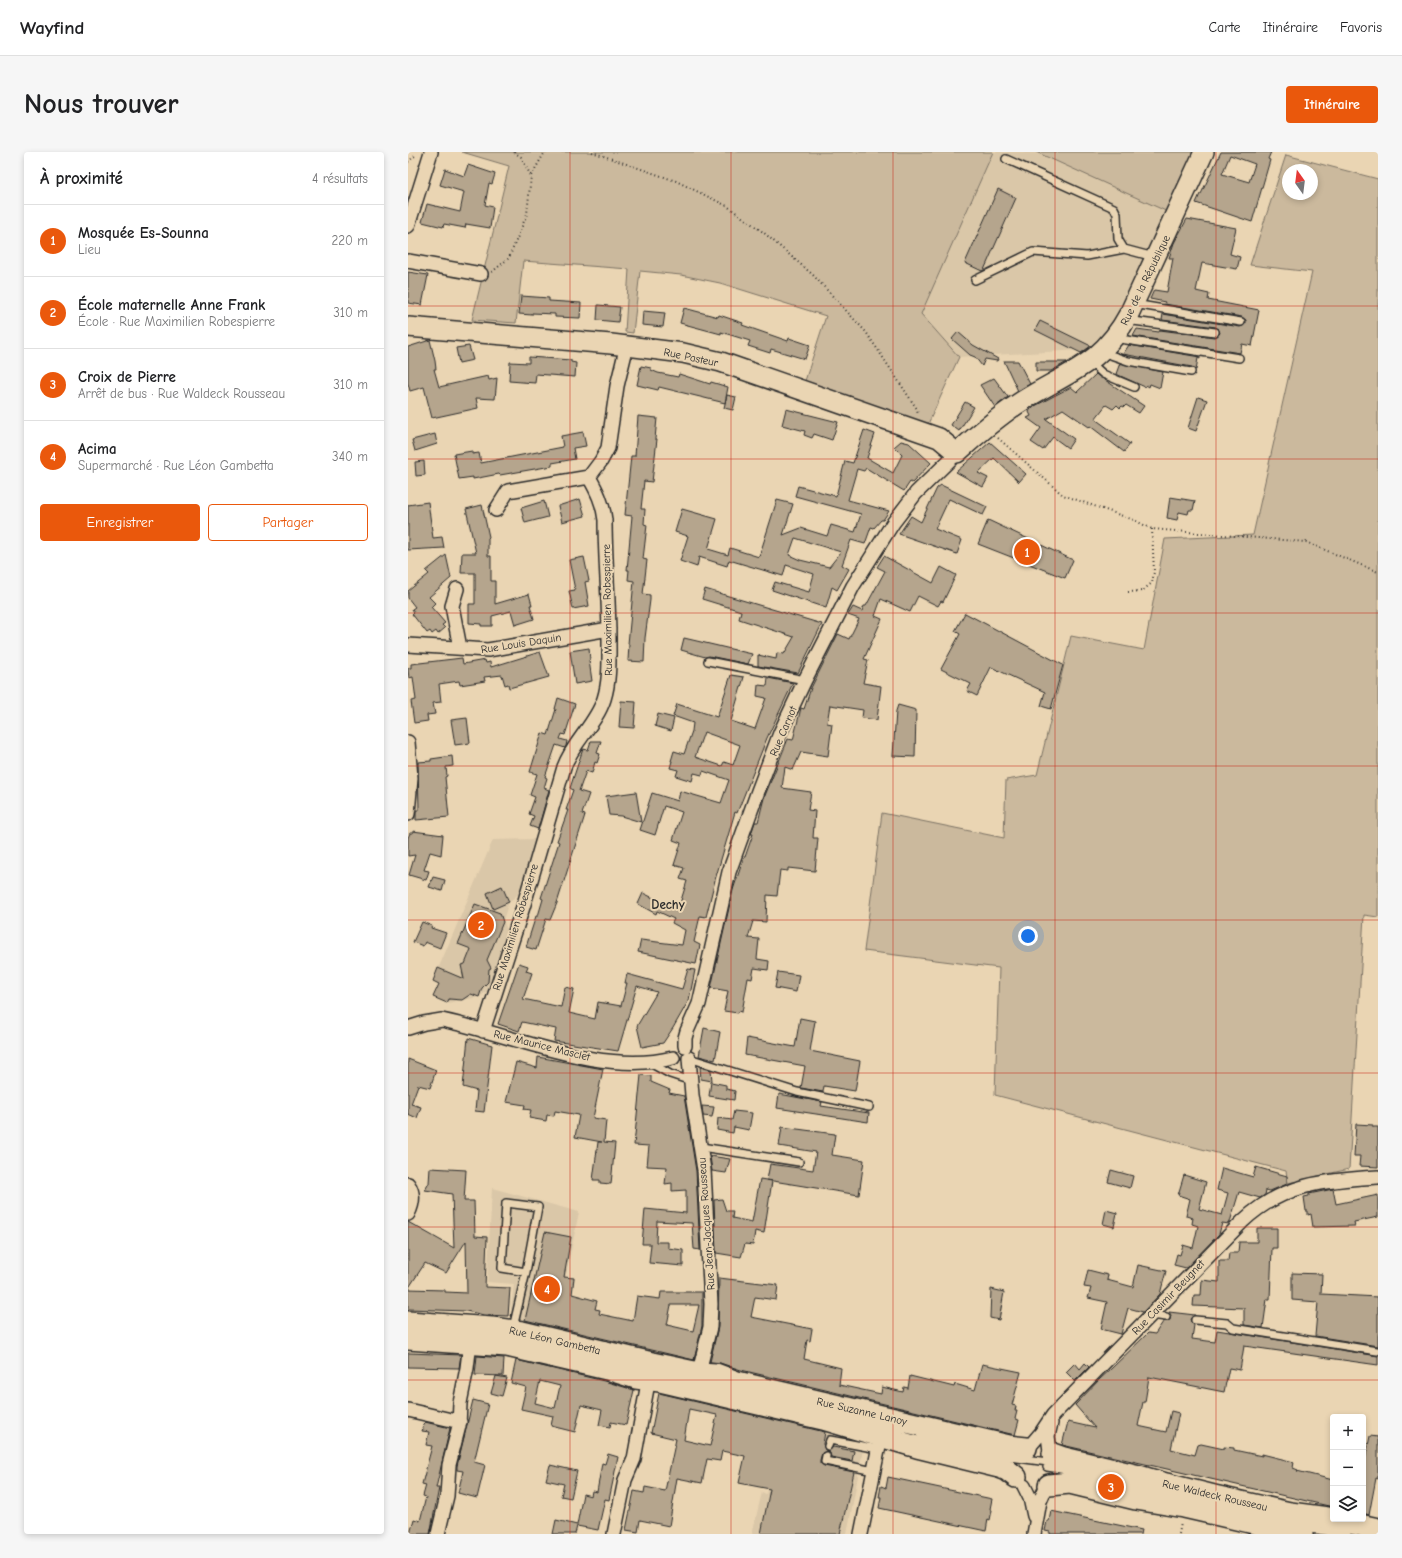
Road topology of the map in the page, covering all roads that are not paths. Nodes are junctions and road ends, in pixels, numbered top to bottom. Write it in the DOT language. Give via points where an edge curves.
graph roads {
  1 [pos="431,152"];
  2 [pos="1204,152"];
  3 [pos="1006,159"];
  4 [pos="408,226"];
  5 [pos="1124,249"];
  6 [pos="1156,258"];
  7 [pos="408,261"];
  8 [pos="481,274"];
  9 [pos="975,280"];
  10 [pos="1130,312"];
  11 [pos="1241,322"];
  12 [pos="408,327"];
  13 [pos="1215,332"];
  14 [pos="627,345"];
  15 [pos="1102,351"];
  16 [pos="1239,358"];
  17 [pos="1191,372"];
  18 [pos="1134,387"];
  19 [pos="957,453"];
  20 [pos="589,477"];
  21 [pos="496,510"];
  22 [pos="457,589"];
  23 [pos="609,629"];
  24 [pos="408,645"];
  25 [pos="460,648"];
  26 [pos="708,661"];
  27 [pos="804,680"];
  28 [pos="408,742"];
  29 [pos="408,814"];
  30 [pos="409,1023"];
  31 [pos="483,1031"];
  32 [pos="687,1052"];
  33 [pos="650,1062"];
  34 [pos="691,1081"];
  35 [pos="870,1106"];
  36 [pos="701,1147"];
  37 [pos="799,1162"];
  38 [pos="1378,1177"];
  39 [pos="408,1184"];
  40 [pos="408,1214"];
  41 [pos="526,1272"];
  42 [pos="1151,1316"];
  43 [pos="1166,1317"];
  44 [pos="1195,1320"];
  45 [pos="408,1322"];
  46 [pos="408,1329"];
  47 [pos="513,1330"];
  48 [pos="408,1334"];
  49 [pos="408,1339"];
  50 [pos="470,1343"];
  51 [pos="1377,1351"];
  52 [pos="651,1372"];
  53 [pos="699,1382"];
  54 [pos="720,1384"];
  55 [pos="408,1410"];
  56 [pos="1056,1412"];
  57 [pos="854,1420"];
  58 [pos="460,1422"];
  59 [pos="914,1438"];
  60 [pos="880,1443"];
  61 [pos="828,1446"];
  62 [pos="826,1456"];
  63 [pos="1021,1463"];
  64 [pos="1052,1468"];
  65 [pos="874,1471"];
  66 [pos="1164,1495"];
  67 [pos="1172,1497"];
  68 [pos="1378,1529"];
  69 [pos="1034,1531"];
  70 [pos="438,1534"];
  71 [pos="614,1534"];
  72 [pos="861,1534"];
  73 [pos="1302,1534"];
  74 [pos="1348,1534"];
  75 [pos="1370,1534"];
  1 -- 4 [label="street"];
  2 -- 6 [label="street, Rue de la République"];
  3 -- 5 [label="lane" via="1114,208 1117,214 1118,239"];
  5 -- 6 [label="lane"];
  5 -- 9 [label="lane" via="1087,256 1033,252"];
  6 -- 10 [label="street, Rue de la République"];
  7 -- 8 [label="street"];
  10 -- 11 [label="lane"];
  10 -- 13 [label="lane"];
  10 -- 15 [label="street, Rue de la République"];
  12 -- 14 [label="street, Rue Pasteur"];
  14 -- 19 [label="street, Rue Pasteur" via="683,353 714,361 939,438"];
  14 -- 20 [label="street" via="617,386 608,448"];
  15 -- 16 [label="lane"];
  15 -- 17 [label="lane" via="1128,361"];
  15 -- 18 [label="lane" via="1103,374"];
  15 -- 19 [label="street, Rue de la République" via="1027,398"];
  19 -- 27 [label="street, Rue Carnot" via="909,500 853,586"];
  20 -- 21 [label="street" via="508,491"];
  20 -- 23 [label="street, Rue Maximilien Robespierre" via="600,497 605,514"];
  22 -- 25 [label="street" via="452,606"];
  23 -- 25 [label="street, Rue Louis Daquin" via="488,650"];
  23 -- 31 [label="street, Rue Maximilien Robespierre" via="608,683 603,701 564,767"];
  24 -- 25 [label="street, Rue Louis Daquin"];
  26 -- 27 [label="lane"];
  27 -- 32 [label="street, Rue Carnot" via="780,733 729,872 699,1004 687,1031"];
  28 -- 29 [label="street" via="411,778"];
  30 -- 31 [label="street, Rue Maurice Masclet" via="442,1020"];
  31 -- 33 [label="street, Rue Maurice Masclet" via="590,1057 622,1062"];
  32 -- 33 [label="street, Rue Maurice Masclet" via="680,1045 672,1052 673,1058"];
  32 -- 34 [label="street, Rue Jean-Jacques Rousseau"];
  32 -- 35 [label="lane" via="797,1092"];
  33 -- 34 [label="lane"];
  34 -- 36 [label="street, Rue Jean-Jacques Rousseau"];
  36 -- 37 [label="lane"];
  36 -- 53 [label="street, Rue Jean-Jacques Rousseau" via="711,1312"];
  38 -- 42 [label="street, Rue Casimir Beugnet" via="1331,1180 1288,1192 1271,1200 1248,1217"];
  39 -- 40 [label="street" via="413,1196"];
  41 -- 41 [label="lane" via="538,1207 506,1203 502,1268"];
  41 -- 47 [label="lane"];
  42 -- 43 [label="lane"];
  42 -- 56 [label="street, Rue Casimir Beugnet"];
  44 -- 51 [label="lane" via="1227,1323 1233,1328"];
  45 -- 47 [label="main road, Rue Léon Gambetta"];
  46 -- 52 [label="lane" via="507,1336"];
  47 -- 52 [label="main road, Rue Léon Gambetta"];
  48 -- 52 [label="lane" via="518,1342"];
  49 -- 50 [label="main road, Rue Léon Gambetta"];
  50 -- 52 [label="main road, Rue Léon Gambetta" via="516,1348 636,1378"];
  50 -- 58 [label="street" via="468,1368 459,1408"];
  52 -- 53 [label="main road, Rue Léon Gambetta"];
  52 -- 71 [label="street" via="634,1459 625,1480"];
  53 -- 57 [label="lane"];
  53 -- 60 [label="main road, Rue Suzanne Lanoy" via="823,1419"];
  53 -- 63 [label="main road, Rue Suzanne Lanoy" via="716,1374 737,1382 1009,1446"];
  54 -- 63 [label="lane" via="869,1418 936,1441"];
  55 -- 58 [label="street"];
  56 -- 63 [label="street, Rue Casimir Beugnet"];
  56 -- 64 [label="street, Rue Casimir Beugnet" via="1048,1440"];
  58 -- 70 [label="street" via="449,1465 447,1496"];
  59 -- 63 [label="lane" via="938,1446"];
  60 -- 61 [label="lane" via="852,1448 830,1440"];
  60 -- 63 [label="main road, Rue Suzanne Lanoy" via="1007,1470"];
  60 -- 65 [label="street"];
  62 -- 65 [label="lane" via="825,1461 840,1461"];
  63 -- 64 [label="main road" via="1038,1446"];
  63 -- 64 [label="main road" via="1035,1489"];
  63 -- 69 [label="street" via="1032,1504"];
  64 -- 66 [label="lane"];
  64 -- 68 [label="main road, Rue Waldeck Rousseau" via="1064,1458 1290,1513"];
  64 -- 69 [label="street" via="1040,1501"];
  64 -- 73 [label="main road, Rue Waldeck Rousseau" via="1068,1482"];
  64 -- 75 [label="lane" via="1130,1480 1289,1520"];
  65 -- 72 [label="street"];
  67 -- 74 [label="lane" via="1300,1527"];
}
